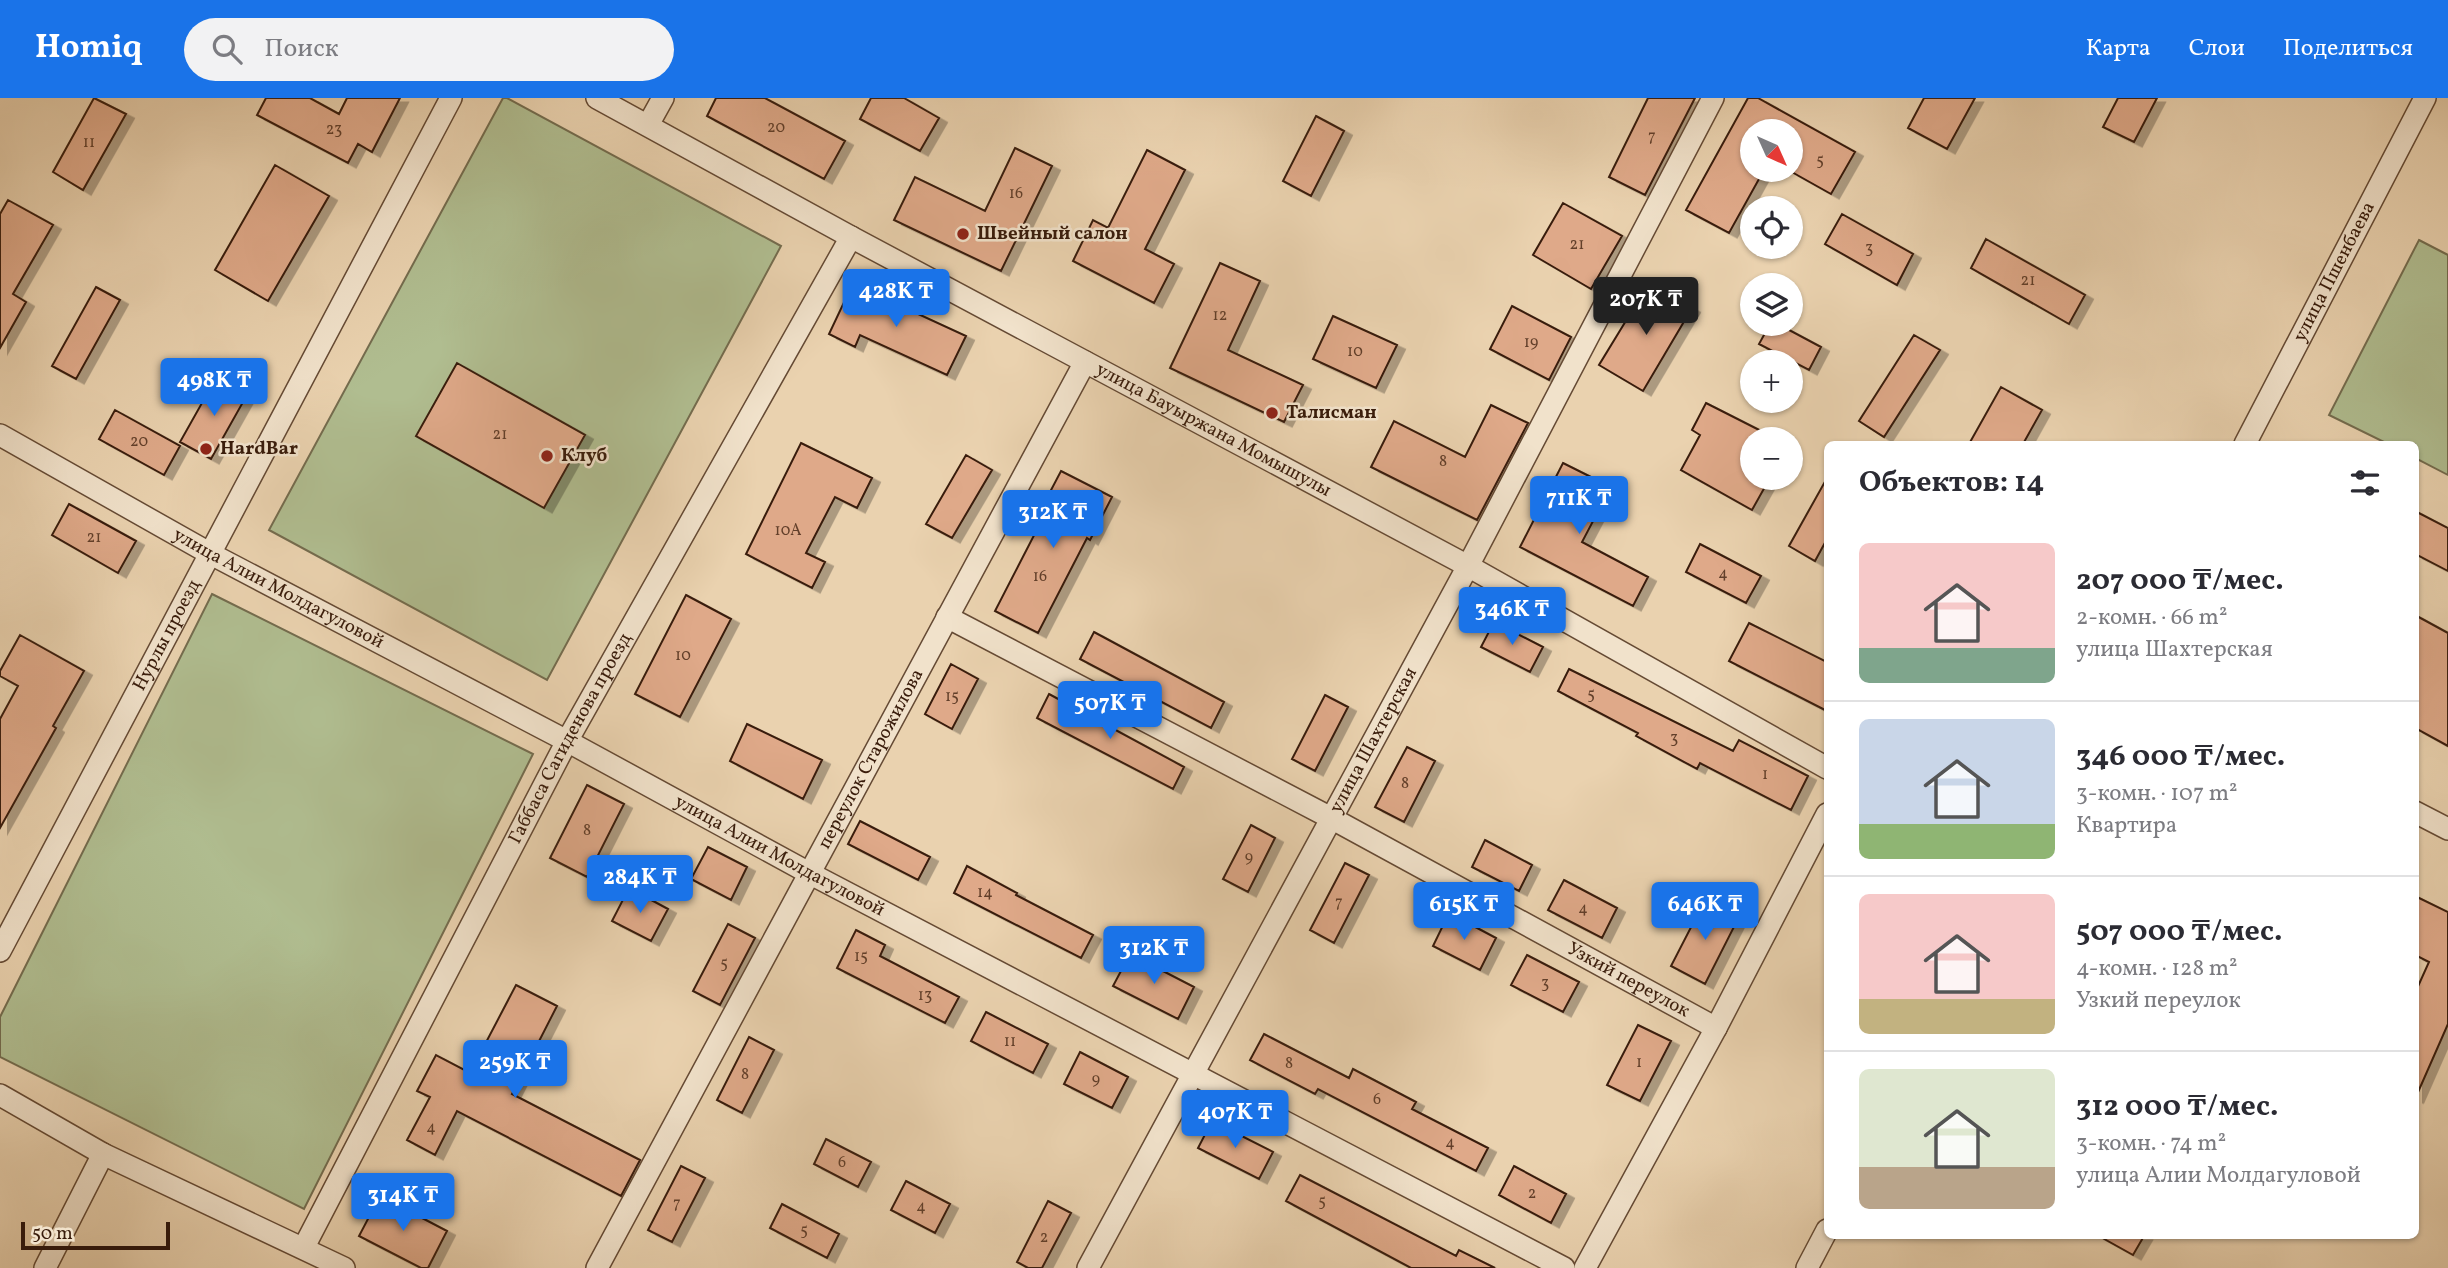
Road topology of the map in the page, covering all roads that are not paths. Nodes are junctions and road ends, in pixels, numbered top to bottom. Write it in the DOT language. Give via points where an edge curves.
graph roads {
  1 [pos="451,98"];
  2 [pos="597,98"];
  3 [pos="663,98"];
  4 [pos="1713,98"];
  5 [pos="2425,98"];
  6 [pos="648,125"];
  7 [pos="851,237"];
  8 [pos="1085,362"];
  9 [pos="0,435"];
  10 [pos="2247,441"];
  11 [pos="209,553"];
  12 [pos="1468,566"];
  13 [pos="947,617"];
  14 [pos="567,741"];
  15 [pos="1824,766"];
  16 [pos="2419,814"];
  17 [pos="1331,818"];
  18 [pos="1824,820"];
  19 [pos="2448,829"];
  20 [pos="809,873"];
  21 [pos="0,951"];
  22 [pos="1716,1028"];
  23 [pos="1193,1073"];
  24 [pos="0,1095"];
  25 [pos="103,1154"];
  26 [pos="1824,1236"];
  27 [pos="304,1247"];
  28 [pos="45,1268"];
  29 [pos="344,1268"];
  30 [pos="597,1268"];
  31 [pos="1088,1268"];
  32 [pos="1564,1268"];
  33 [pos="1585,1268"];
  34 [pos="1807,1268"];
  1 -- 11 [label="street, Нурлы проезд"];
  2 -- 6 [label="street, улица Бауыржана Момышулы"];
  3 -- 6 [label="street"];
  4 -- 12 [label="street, улица Шахтерская"];
  5 -- 10 [label="street, улица Пшенбаева"];
  6 -- 7 [label="street, улица Бауыржана Момышулы"];
  7 -- 8 [label="street, улица Бауыржана Момышулы"];
  7 -- 14 [label="street, Габбаса Сагиденова проезд"];
  8 -- 12 [label="street, улица Бауыржана Момышулы"];
  8 -- 13 [label="street, переулок Старожилова"];
  9 -- 11 [label="street, улица Алии Молдагуловой"];
  11 -- 14 [label="street, улица Алии Молдагуловой"];
  11 -- 21 [label="street, Нурлы проезд"];
  12 -- 15 [label="street, улица Бауыржана Момышулы"];
  12 -- 17 [label="street, улица Шахтерская"];
  13 -- 17 [label="street, Узкий переулок"];
  13 -- 20 [label="street, переулок Старожилова"];
  14 -- 20 [label="street, улица Алии Молдагуловой"];
  14 -- 27 [label="street, Габбаса Сагиденова проезд"];
  16 -- 19 [label="street"];
  17 -- 22 [label="street, Узкий переулок"];
  17 -- 23 [label="street, улица Шахтерская"];
  18 -- 22 [label="street"];
  20 -- 23 [label="street, улица Алии Молдагуловой"];
  20 -- 30 [label="street, переулок Старожилова"];
  22 -- 33 [label="street"];
  23 -- 31 [label="street, улица Шахтерская"];
  23 -- 32 [label="street, улица Алии Молдагуловой"];
  24 -- 25 [label="street"];
  25 -- 27 [label="street"];
  25 -- 28 [label="street"];
  26 -- 34 [label="street"];
  27 -- 29 [label="street"];
}
